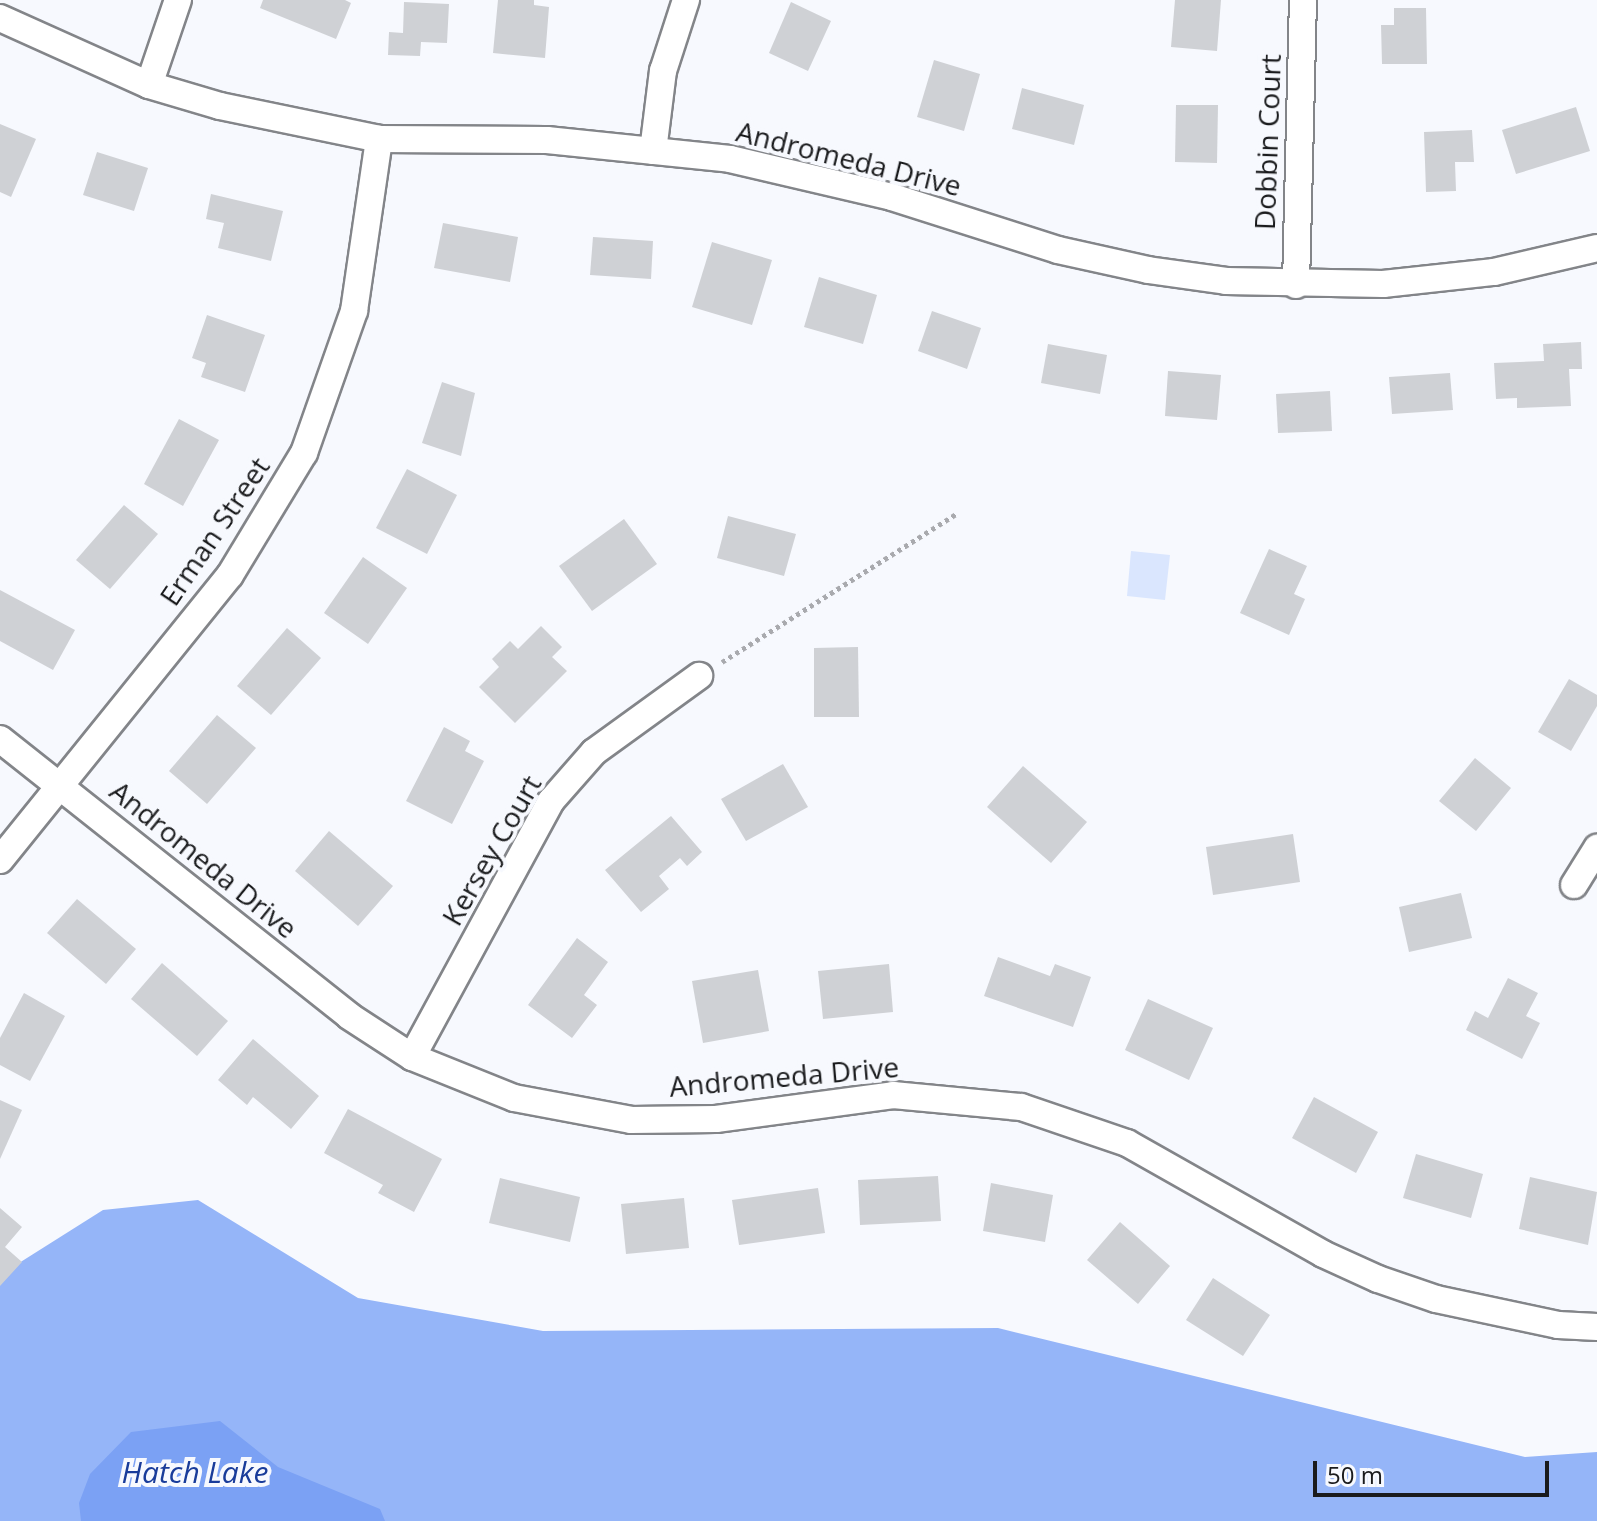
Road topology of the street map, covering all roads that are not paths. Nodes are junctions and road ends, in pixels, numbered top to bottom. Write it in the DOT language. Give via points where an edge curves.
graph roads {
  1 [pos="178,0"];
  2 [pos="686,0"];
  3 [pos="1303,0"];
  4 [pos="0,18"];
  5 [pos="149,85"];
  6 [pos="379,139"];
  7 [pos="653,151"];
  8 [pos="1597,248"];
  9 [pos="1296,285"];
  10 [pos="699,676"];
  11 [pos="0,739"];
  12 [pos="60,784"];
  13 [pos="1597,848"];
  14 [pos="0,860"];
  15 [pos="1574,885"];
  16 [pos="412,1057"];
  17 [pos="1597,1327"];
  1 -- 5 [label="street"];
  2 -- 7 [label="street" via="663,71"];
  3 -- 9 [label="street, Dobbin Court"];
  4 -- 5 [label="street, Andromeda Drive"];
  5 -- 6 [label="street, Andromeda Drive" via="220,106"];
  6 -- 7 [label="street, Andromeda Drive" via="547,140"];
  6 -- 12 [label="street, Erman Street" via="354,311 304,453 230,575"];
  7 -- 9 [label="street, Andromeda Drive" via="794,172 1058,250 1148,270"];
  8 -- 9 [label="street, Andromeda Drive" via="1494,272 1383,284"];
  10 -- 16 [label="street, Kersey Court" via="594,752 551,801"];
  11 -- 12 [label="street, Andromeda Drive"];
  12 -- 14 [label="street, Erman Street"];
  12 -- 16 [label="street, Andromeda Drive" via="349,1016"];
  13 -- 15 [label="street"];
  16 -- 17 [label="street, Andromeda Drive" via="514,1098 631,1120 716,1119 893,1095 1021,1107 1127,1143 1323,1254 1378,1279 1436,1299"];
}
